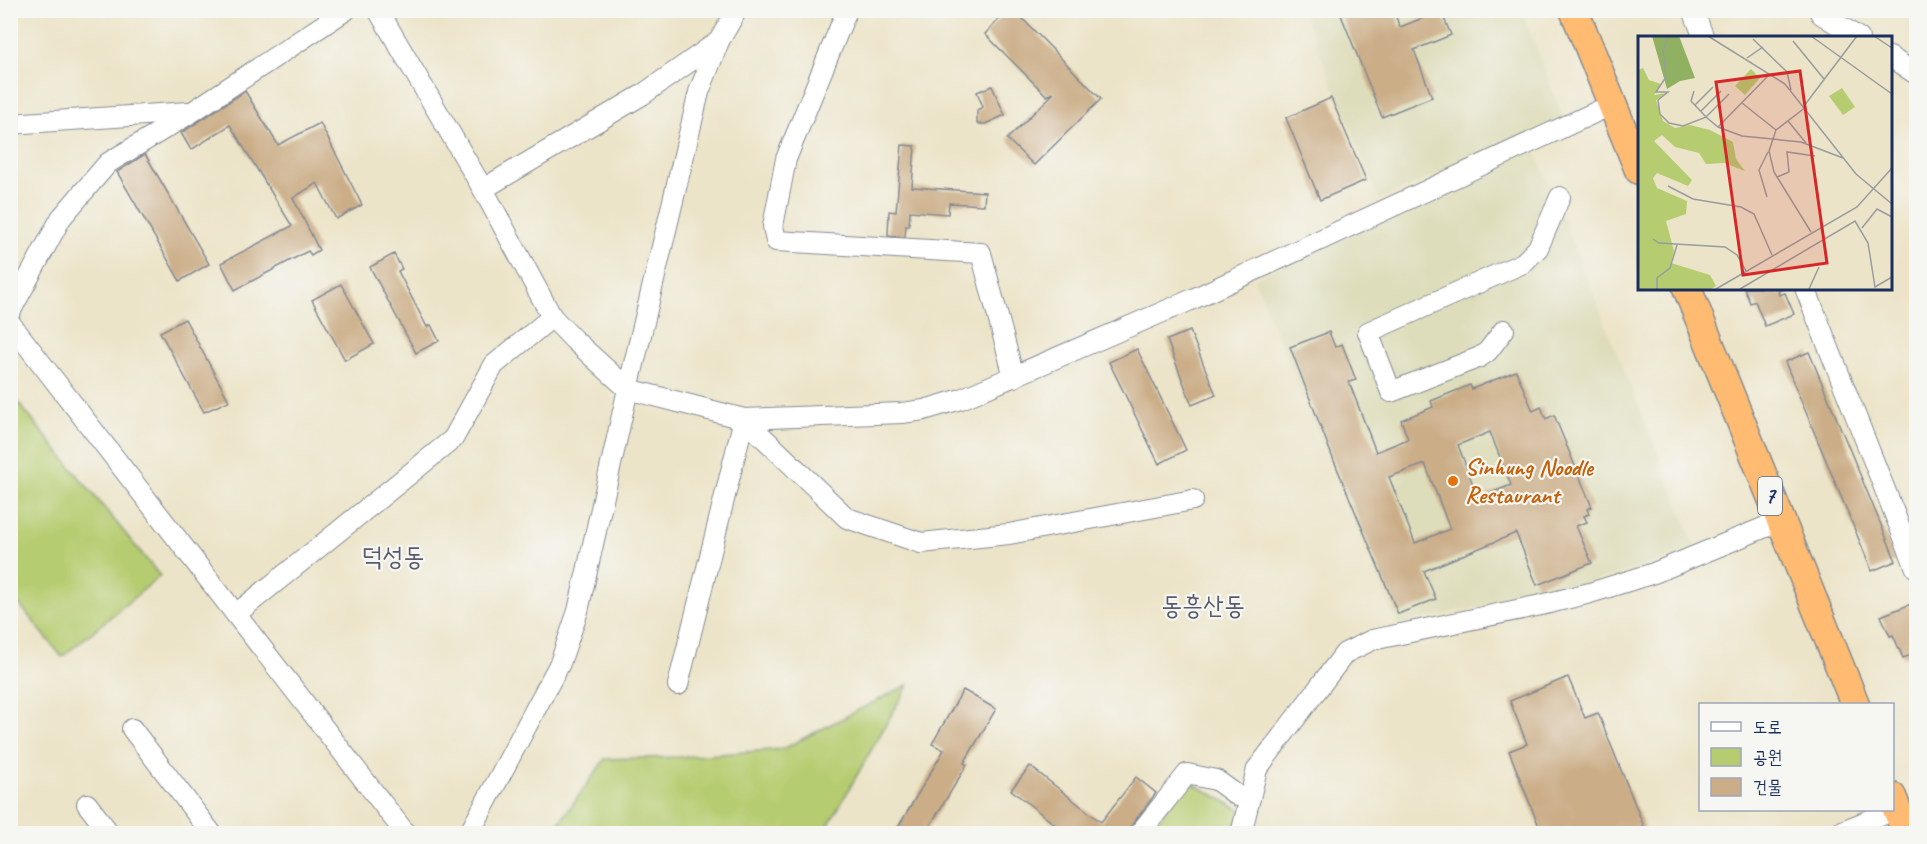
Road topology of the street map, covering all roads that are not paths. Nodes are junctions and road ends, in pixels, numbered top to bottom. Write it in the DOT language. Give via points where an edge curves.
graph roads {
  1 [pos="346,10"];
  2 [pos="378,10"];
  3 [pos="737,10"];
  4 [pos="847,10"];
  5 [pos="1574,10"];
  6 [pos="1693,10"];
  7 [pos="1819,10"];
  8 [pos="1703,36"];
  9 [pos="1856,36"];
  10 [pos="719,41"];
  11 [pos="1891,58"];
  12 [pos="1917,74"];
  13 [pos="1611,105"];
  14 [pos="192,112"];
  15 [pos="10,124"];
  16 [pos="1638,168"];
  17 [pos="483,189"];
  18 [pos="1560,197"];
  19 [pos="1687,290"];
  20 [pos="1806,290"];
  21 [pos="10,312"];
  22 [pos="552,317"];
  23 [pos="10,323"];
  24 [pos="1504,330"];
  25 [pos="1014,377"];
  26 [pos="628,389"];
  27 [pos="744,419"];
  28 [pos="1193,500"];
  29 [pos="1780,521"];
  30 [pos="1917,568"];
  31 [pos="236,614"];
  32 [pos="678,685"];
  33 [pos="1854,703"];
  34 [pos="132,729"];
  35 [pos="1250,798"];
  36 [pos="87,804"];
  37 [pos="1899,813"];
  38 [pos="110,834"];
  39 [pos="212,834"];
  40 [pos="406,834"];
  41 [pos="469,834"];
  42 [pos="1139,834"];
  43 [pos="1241,834"];
  44 [pos="1835,834"];
  1 -- 14 [label="street"];
  2 -- 17 [label="street"];
  3 -- 10 [label="street"];
  4 -- 25 [label="street" via="786,159 773,226 776,241 981,253"];
  5 -- 13 [label="highway"];
  6 -- 8 [label="street"];
  7 -- 9 [label="street"];
  10 -- 17 [label="street" via="642,95"];
  10 -- 26 [label="street" via="699,92"];
  11 -- 12 [label="street"];
  13 -- 16 [label="highway"];
  13 -- 25 [label="street"];
  14 -- 15 [label="street"];
  14 -- 21 [label="street" via="108,163 61,218"];
  17 -- 22 [label="street"];
  18 -- 24 [label="street" via="1538,249 1523,263 1368,332 1390,392 1480,357"];
  19 -- 29 [label="highway, 7"];
  20 -- 30 [label="street"];
  22 -- 26 [label="street"];
  22 -- 31 [label="street" via="494,365 453,439"];
  23 -- 31 [label="street"];
  25 -- 27 [label="street" via="924,410"];
  26 -- 27 [label="street"];
  26 -- 41 [label="street" via="570,639"];
  27 -- 28 [label="street" via="847,518 921,543 1009,534"];
  27 -- 32 [label="street"];
  29 -- 33 [label="highway, 7"];
  29 -- 35 [label="street" via="1654,573 1590,593 1372,640 1344,653 1257,769"];
  31 -- 40 [label="street"];
  34 -- 39 [label="street"];
  35 -- 42 [label="street" via="1238,796 1216,780 1187,774"];
  35 -- 43 [label="street"];
  36 -- 38 [label="street"];
  37 -- 44 [label="street"];
}
